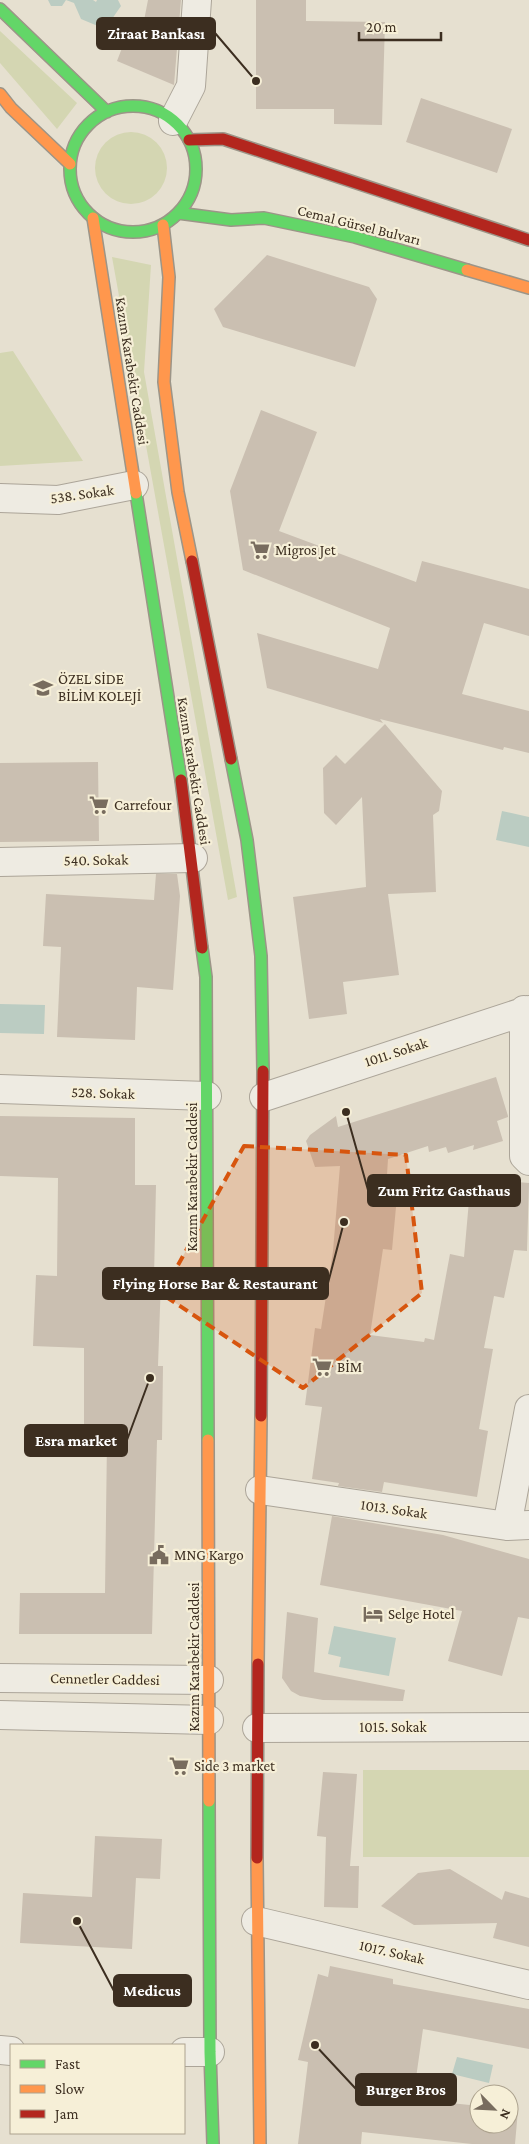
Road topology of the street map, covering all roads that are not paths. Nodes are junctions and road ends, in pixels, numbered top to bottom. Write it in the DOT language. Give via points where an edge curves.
graph roads {
  1 [pos="197,0"];
  2 [pos="0,9"];
  3 [pos="4,105"];
  4 [pos="107,112"];
  5 [pos="181,130"];
  6 [pos="70,164"];
  7 [pos="178,213"];
  8 [pos="93,218"];
  9 [pos="163,225"];
  10 [pos="529,240"];
  11 [pos="529,288"];
  12 [pos="134,485"];
  13 [pos="0,498"];
  14 [pos="192,858"];
  15 [pos="0,862"];
  16 [pos="527,1010"];
  17 [pos="0,1089"];
  18 [pos="206,1096"];
  19 [pos="264,1097"];
  20 [pos="529,1160"];
  21 [pos="529,1409"];
  22 [pos="260,1490"];
  23 [pos="518,1525"];
  24 [pos="0,1678"];
  25 [pos="209,1680"];
  26 [pos="0,1715"];
  27 [pos="209,1720"];
  28 [pos="529,1727"];
  29 [pos="257,1728"];
  30 [pos="256,1921"];
  31 [pos="529,1985"];
  32 [pos="197,2052"];
  33 [pos="213,2144"];
  34 [pos="260,2144"];
  1 -- 5 [label="street" via="191,86"];
  2 -- 4 [label="main road"];
  3 -- 6 [label="main road"];
  4 -- 5 [label="main road" via="143,107 157,111"];
  4 -- 6 [label="main road" via="94,120 80,136"];
  5 -- 7 [label="main road" via="194,152 196,168 190,196"];
  5 -- 10 [label="main road" via="223,139"];
  6 -- 8 [label="main road" via="75,193"];
  7 -- 9 [label="main road"];
  7 -- 11 [label="main road, Cemal Gürsel Bulvarı" via="231,220 264,218 355,237"];
  8 -- 9 [label="main road" via="124,232 150,230"];
  8 -- 12 [label="main road, Kazım Karabekir Caddesi"];
  9 -- 19 [label="main road, Kazım Karabekir Caddesi" via="168,277 164,382 178,492 247,840 261,956"];
  12 -- 13 [label="street, 538. Sokak" via="58,500"];
  12 -- 14 [label="main road, Kazım Karabekir Caddesi"];
  14 -- 15 [label="street, 540. Sokak"];
  14 -- 18 [label="main road, Kazım Karabekir Caddesi" via="206,977"];
  16 -- 19 [label="street, 1011. Sokak"];
  16 -- 20 [label="street" via="524,1156"];
  17 -- 18 [label="street, 528. Sokak"];
  18 -- 25 [label="main road, Kazım Karabekir Caddesi"];
  19 -- 22 [label="main road, Kazım Karabekir Caddesi"];
  21 -- 23 [label="street"];
  22 -- 23 [label="street, 1013. Sokak"];
  22 -- 29 [label="main road, Kazım Karabekir Caddesi"];
  24 -- 25 [label="street, Cennetler Caddesi"];
  25 -- 27 [label="main road, Kazım Karabekir Caddesi"];
  26 -- 27 [label="street"];
  27 -- 32 [label="main road, Kazım Karabekir Caddesi"];
  28 -- 29 [label="street, 1015. Sokak"];
  29 -- 30 [label="main road, Kazım Karabekir Caddesi"];
  30 -- 31 [label="street, 1017. Sokak"];
  30 -- 34 [label="main road, Kazım Karabekir Caddesi"];
  32 -- 33 [label="main road, Kazım Karabekir Caddesi"];
}
